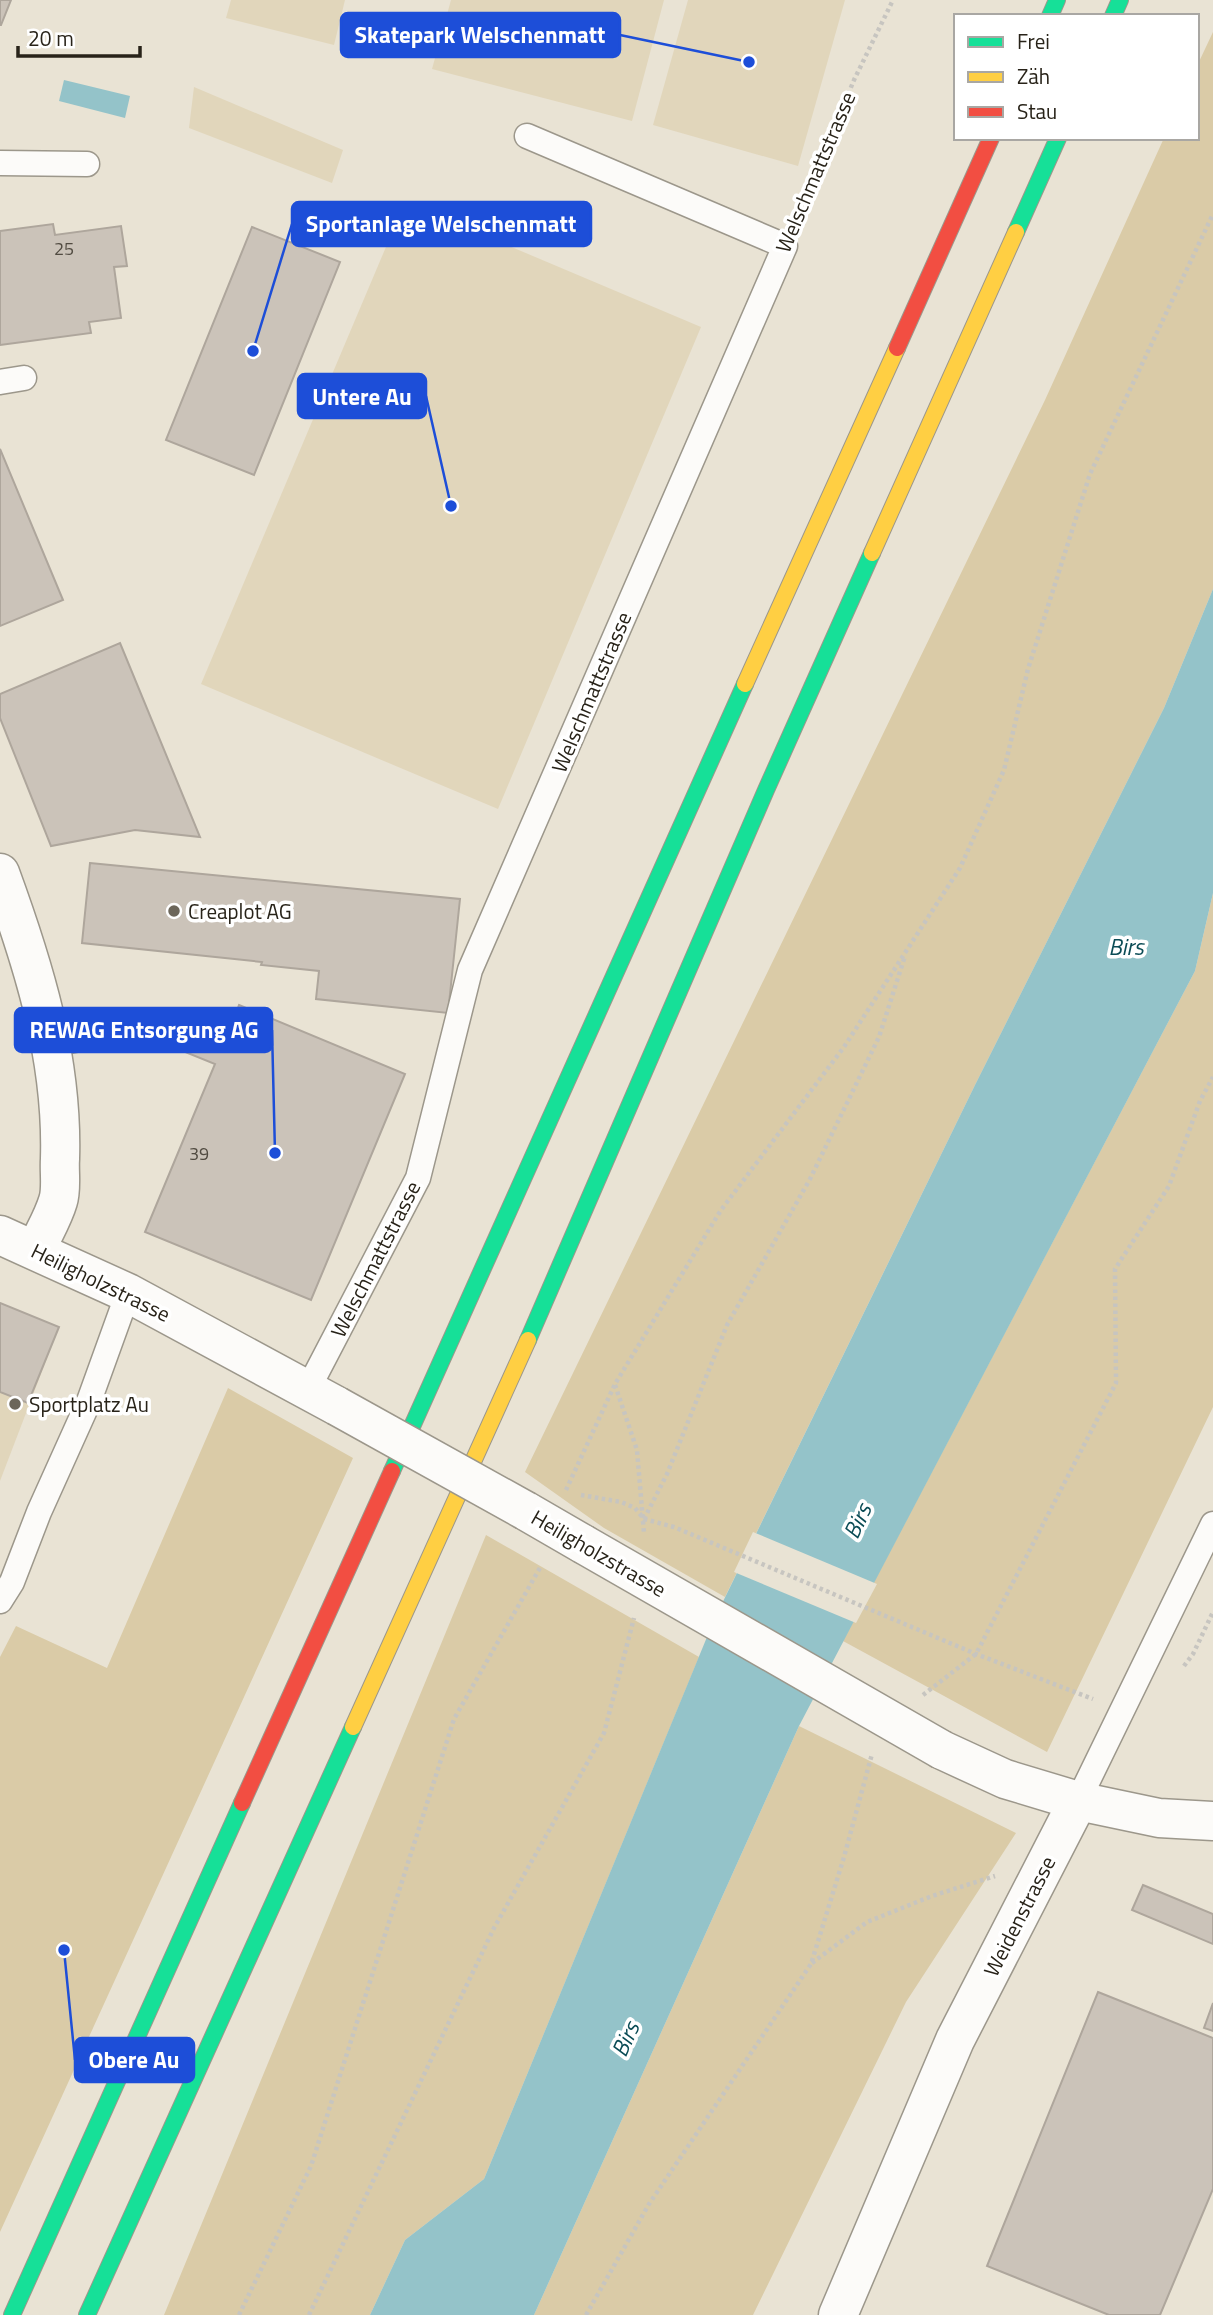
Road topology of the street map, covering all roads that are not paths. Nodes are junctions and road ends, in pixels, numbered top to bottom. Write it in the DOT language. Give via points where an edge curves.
graph roads {
  1 [pos="527,136"];
  2 [pos="989,140"];
  3 [pos="1057,140"];
  4 [pos="0,163"];
  5 [pos="87,164"];
  6 [pos="0,873"];
  7 [pos="114,1033"];
  8 [pos="52,1044"];
  9 [pos="0,1235"];
  10 [pos="36,1250"];
  11 [pos="128,1293"];
  12 [pos="323,1398"];
  13 [pos="1211,1533"];
  14 [pos="0,1601"];
  15 [pos="1078,1801"];
  16 [pos="1213,1821"];
  17 [pos="12,2315"];
  18 [pos="87,2315"];
  19 [pos="838,2315"];
  1 -- 12 [label="lane, Welschmattstrasse" via="785,246 470,970 418,1178"];
  2 -- 17 [label="highway"];
  3 -- 18 [label="highway" via="766,790 516,1366"];
  4 -- 5 [label="lane"];
  6 -- 8 [label="street" via="29,956"];
  7 -- 8 [label="lane"];
  8 -- 10 [label="street" via="61,1131 59,1200"];
  9 -- 10 [label="street, Heiligholzstrasse"];
  10 -- 11 [label="street, Heiligholzstrasse"];
  11 -- 12 [label="street, Heiligholzstrasse"];
  11 -- 14 [label="lane" via="89,1401"];
  12 -- 15 [label="street, Heiligholzstrasse, bridge" via="942,1750 1005,1779"];
  13 -- 15 [label="lane, Weidenstrasse"];
  15 -- 16 [label="street, Heiligholzstrasse" via="1158,1818"];
  15 -- 19 [label="street, Weidenstrasse" via="956,2040"];
}
